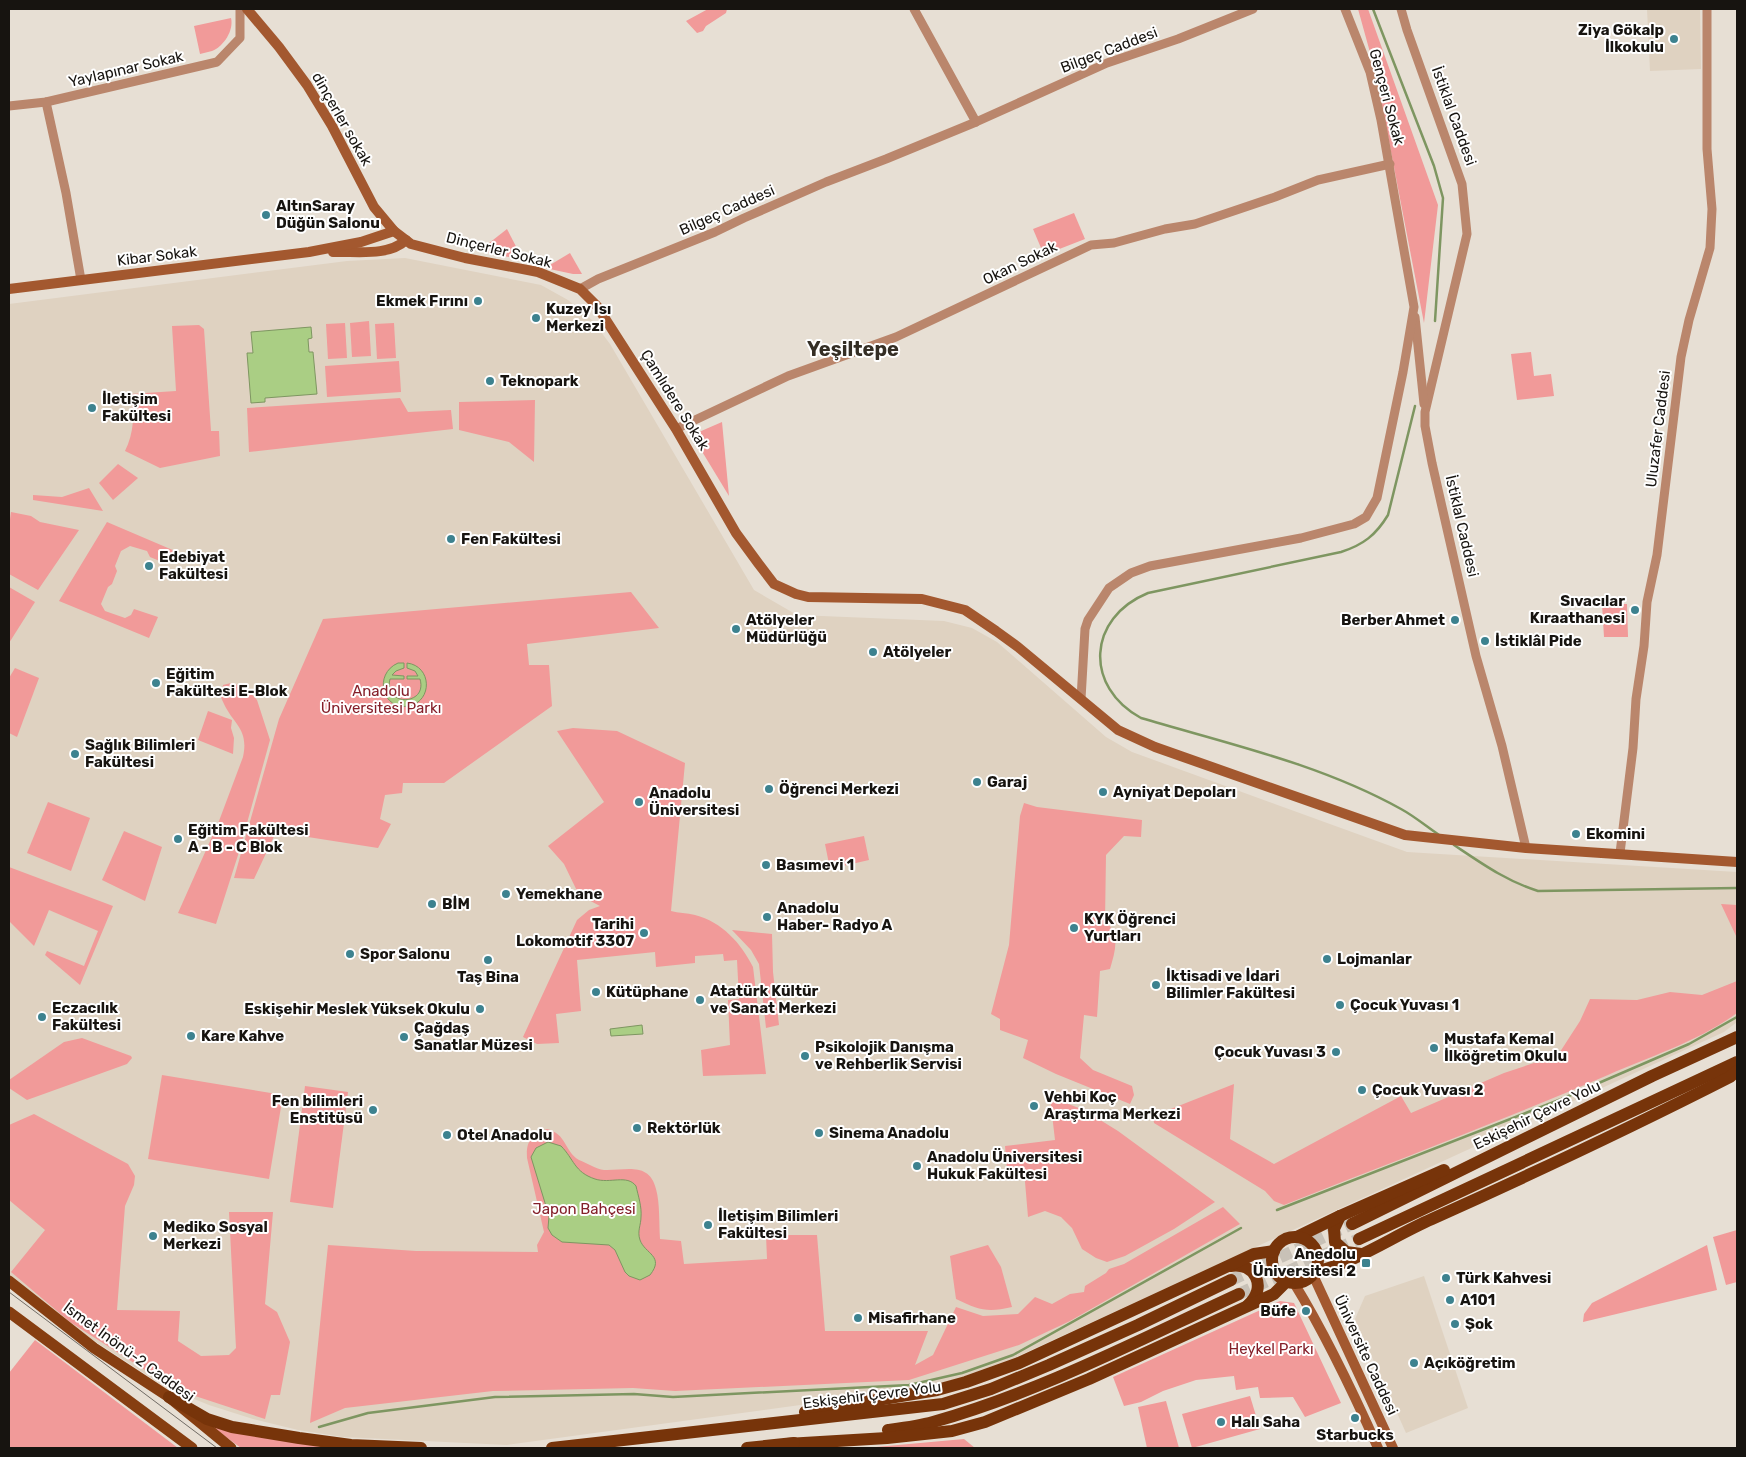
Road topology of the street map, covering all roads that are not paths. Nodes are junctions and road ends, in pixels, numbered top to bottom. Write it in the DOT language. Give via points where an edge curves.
graph roads {
  1 [pos="240,9"];
  2 [pos="247,9"];
  3 [pos="914,9"];
  4 [pos="1253,9"];
  5 [pos="1346,9"];
  6 [pos="1401,9"];
  7 [pos="1707,9"];
  8 [pos="46,102"];
  9 [pos="9,106"];
  10 [pos="976,122"];
  11 [pos="1390,164"];
  12 [pos="394,231"];
  13 [pos="408,242"];
  14 [pos="309,252"];
  15 [pos="81,280"];
  16 [pos="580,289"];
  17 [pos="9,290"];
  18 [pos="1414,307"];
  19 [pos="1425,412"];
  20 [pos="676,429"];
  21 [pos="1081,699"];
  22 [pos="1526,848"];
  23 [pos="1620,853"];
  24 [pos="1737,862"];
  25 [pos="1737,1037"];
  26 [pos="1737,1062"];
  27 [pos="1737,1071"];
  28 [pos="1652,1076"];
  29 [pos="1340,1216"];
  30 [pos="1352,1224"];
  31 [pos="1297,1237"];
  32 [pos="1359,1239"];
  33 [pos="1274,1251"];
  34 [pos="1361,1254"];
  35 [pos="1227,1266"];
  36 [pos="1314,1273"];
  37 [pos="1231,1280"];
  38 [pos="9,1281"];
  39 [pos="1290,1282"];
  40 [pos="1239,1294"];
  41 [pos="1246,1306"];
  42 [pos="9,1312"];
  43 [pos="169,1397"];
  44 [pos="662,1436"];
  45 [pos="787,1444"];
  46 [pos="192,1448"];
  47 [pos="231,1448"];
  48 [pos="421,1448"];
  49 [pos="552,1448"];
  50 [pos="747,1448"];
  51 [pos="1378,1448"];
  52 [pos="1393,1448"];
  1 -- 8 [label="street, Yaylapınar Sokak" via="240,38 217,62"];
  2 -- 12 [label="main road, dinçerler sokak" via="306,85 332,126 374,208"];
  3 -- 10 [label="street"];
  4 -- 10 [label="street, Bilgeç Caddesi" via="1107,63"];
  5 -- 11 [label="street, Gençeri Sokak" via="1370,72"];
  6 -- 19 [label="street, İstiklal Caddesi" via="1462,184 1467,234"];
  7 -- 23 [label="street, Uluzafer Caddesi" via="1710,248 1681,357 1657,555 1647,602"];
  8 -- 9 [label="street, Yaylapınar Sokak"];
  8 -- 15 [label="street"];
  10 -- 16 [label="street, Bilgeç Caddesi" via="826,182"];
  11 -- 18 [label="street, Gençeri Sokak"];
  11 -- 20 [label="street, Okan Sokak" via="1318,180 1195,224 1114,243 1091,245 904,334 788,376"];
  12 -- 13 [label="main road, dinçerler sokak"];
  12 -- 14 [label="main road" via="361,242"];
  13 -- 14 [label="main road" via="378,251"];
  13 -- 16 [label="main road, Dinçerler Sokak" via="465,258 538,272"];
  14 -- 15 [label="main road, Kibar Sokak"];
  15 -- 17 [label="main road, Kibar Sokak"];
  16 -- 20 [label="main road, Çamlıdere Sokak" via="608,321"];
  18 -- 19 [label="street, Gençeri Sokak"];
  18 -- 21 [label="street" via="1377,498 1366,517 1354,524 1301,538 1150,566 1131,573 1109,588 1087,624"];
  19 -- 22 [label="street, İstiklal Caddesi" via="1432,463 1476,656"];
  20 -- 21 [label="main road, Çamlıdere Sokak" via="736,533 774,584 808,597 922,599 965,610 996,630"];
  21 -- 22 [label="main road, Çamlıdere Sokak" via="1118,730 1144,743 1404,835"];
  22 -- 23 [label="main road"];
  23 -- 24 [label="main road"];
  25 -- 28 [label="highway, Eskişehir Çevre Yolu"];
  26 -- 32 [label="highway"];
  27 -- 34 [label="highway" via="1584,1149"];
  28 -- 29 [label="highway"];
  28 -- 30 [label="highway, Eskişehir Çevre Yolu"];
  29 -- 31 [label="highway"];
  29 -- 34 [label="highway" via="1334,1229 1335,1242 1346,1252"];
  31 -- 33 [label="highway" via="1283,1240"];
  31 -- 36 [label="highway" via="1314,1247 1318,1259"];
  33 -- 35 [label="highway" via="1254,1254"];
  33 -- 39 [label="highway" via="1273,1266 1281,1278"];
  34 -- 36 [label="highway"];
  35 -- 41 [label="highway" via="1246,1267 1258,1282 1254,1300"];
  35 -- 44 [label="highway" via="1019,1363 966,1382 937,1390"];
  36 -- 39 [label="highway" via="1307,1279"];
  36 -- 52 [label="main road, Üniversite Caddesi"];
  37 -- 44 [label="highway, Eskişehir Çevre Yolu" via="1049,1366 943,1404"];
  38 -- 43 [label="main road, İsmet İnönü-2 Caddesi" via="94,1348"];
  39 -- 41 [label="highway" via="1274,1294"];
  39 -- 51 [label="main road, Üniversite Caddesi" via="1307,1304"];
  40 -- 45 [label="highway" via="1042,1385 978,1408 923,1424"];
  41 -- 45 [label="highway" via="1065,1390 985,1422 952,1431"];
  42 -- 46 [label="main road"];
  43 -- 47 [label="main road, İsmet İnönü-2 Caddesi"];
  43 -- 48 [label="highway" via="206,1419 232,1427 351,1445"];
  44 -- 49 [label="highway, Eskişehir Çevre Yolu"];
  45 -- 50 [label="highway"];
}
